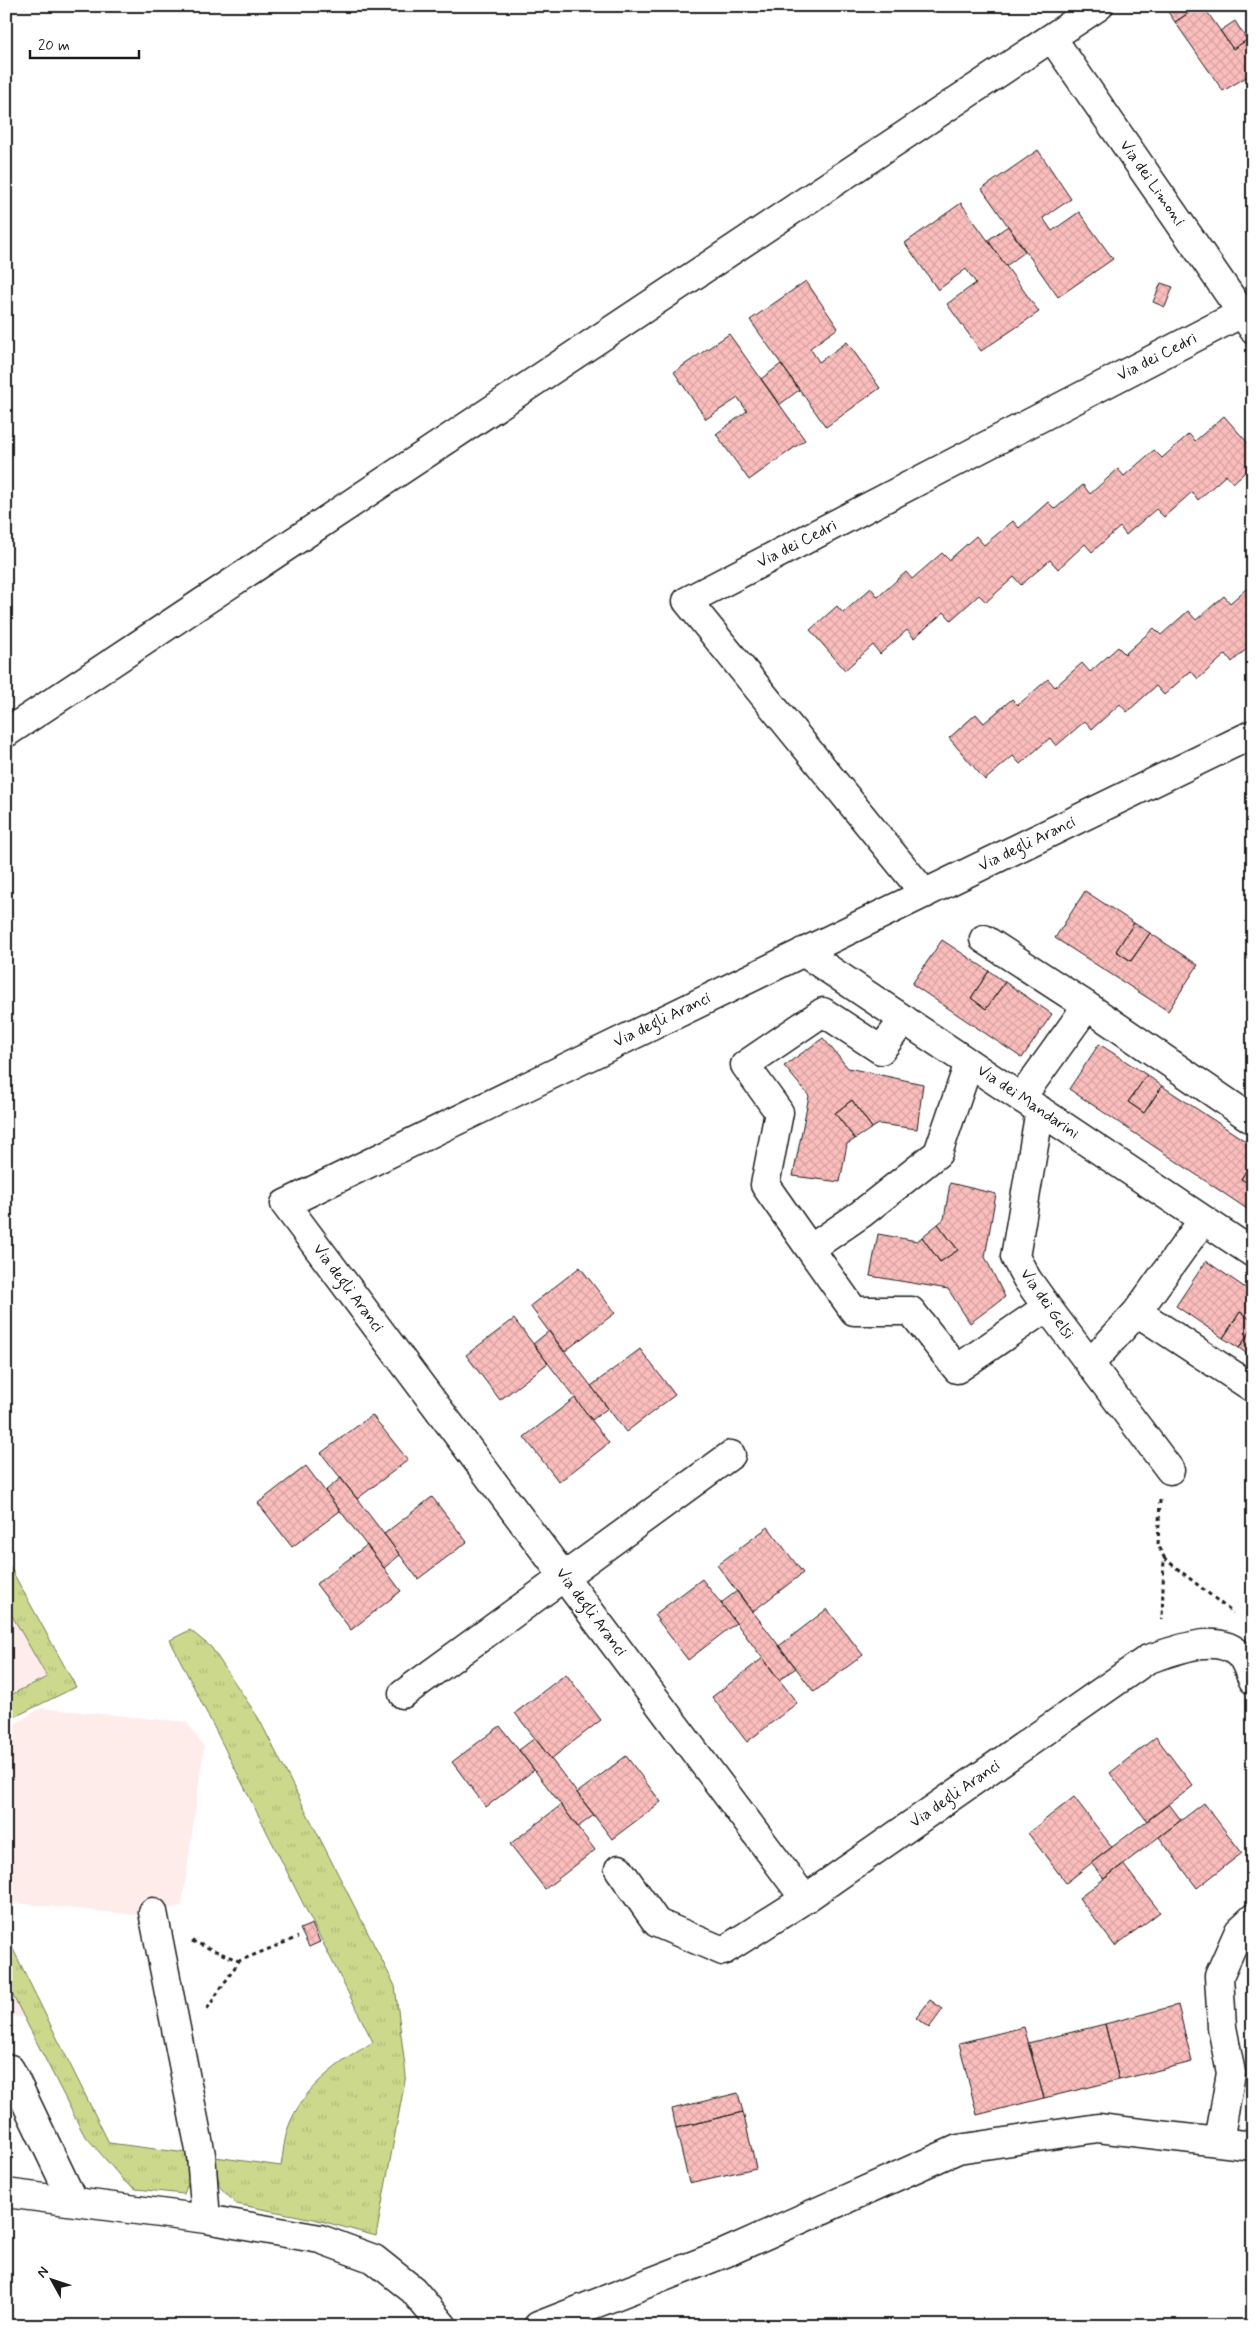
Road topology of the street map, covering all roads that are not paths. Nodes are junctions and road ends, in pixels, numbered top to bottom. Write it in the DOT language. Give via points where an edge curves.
graph roads {
  1 [pos="1098,6"];
  2 [pos="1052,38"];
  3 [pos="1247,321"];
  4 [pos="6,733"];
  5 [pos="1253,734"];
  6 [pos="925,894"];
  7 [pos="984,939"];
  8 [pos="803,952"];
  9 [pos="1087,1006"];
  10 [pos="904,1019"];
  11 [pos="969,1063"];
  12 [pos="1030,1104"];
  13 [pos="1253,1120"];
  14 [pos="1204,1220"];
  15 [pos="810,1249"];
  16 [pos="1253,1253"];
  17 [pos="1047,1307"];
  18 [pos="1137,1312"];
  19 [pos="1090,1364"];
  20 [pos="1253,1388"];
  21 [pos="731,1456"];
  22 [pos="1170,1470"];
  23 [pos="565,1577"];
  24 [pos="1249,1663"];
  25 [pos="403,1694"];
  26 [pos="619,1869"];
  27 [pos="805,1899"];
  28 [pos="1253,1918"];
  29 [pos="154,1919"];
  30 [pos="6,2068"];
  31 [pos="1219,2141"];
  32 [pos="1253,2146"];
  33 [pos="6,2193"];
  34 [pos="73,2202"];
  35 [pos="206,2219"];
  36 [pos="443,2326"];
  37 [pos="538,2326"];
  1 -- 2 [label="street"];
  2 -- 3 [label="street, Via dei Limoni"];
  2 -- 4 [label="street"];
  3 -- 6 [label="street, Via dei Cedri" via="687,601"];
  5 -- 6 [label="street, Via degli Aranci"];
  6 -- 8 [label="street, Via degli Aranci"];
  7 -- 9 [label="street"];
  8 -- 10 [label="street, Via dei Mandarini"];
  8 -- 23 [label="street, Via degli Aranci" via="285,1204"];
  9 -- 12 [label="street"];
  9 -- 13 [label="street"];
  10 -- 11 [label="street, Via dei Mandarini"];
  10 -- 15 [label="street" via="881,1050 823,1012 745,1065 779,1112 765,1185"];
  11 -- 12 [label="street, Via dei Mandarini"];
  11 -- 15 [label="street" via="938,1153 861,1214"];
  12 -- 14 [label="street, Via dei Mandarini"];
  12 -- 17 [label="street, Via dei Gelsi" via="1015,1257"];
  14 -- 16 [label="street, Via dei Mandarini"];
  14 -- 18 [label="street"];
  15 -- 17 [label="street" via="854,1311 911,1311 957,1369"];
  17 -- 19 [label="street, Via dei Gelsi"];
  18 -- 19 [label="street"];
  18 -- 20 [label="street"];
  19 -- 22 [label="street, Via dei Gelsi"];
  21 -- 23 [label="street"];
  23 -- 25 [label="street"];
  23 -- 27 [label="street, Via degli Aranci"];
  24 -- 27 [label="street, Via degli Aranci" via="1228,1647 1208,1643 1155,1657"];
  26 -- 27 [label="street" via="657,1923 723,1951"];
  28 -- 31 [label="street" via="1239,1931 1219,1976 1222,2027 1231,2073"];
  29 -- 35 [label="street" via="201,2155"];
  30 -- 34 [label="street" via="10,2069"];
  31 -- 32 [label="street"];
  31 -- 37 [label="street" via="1098,2128 958,2148 725,2253"];
  33 -- 34 [label="street"];
  34 -- 35 [label="street"];
  35 -- 36 [label="street" via="320,2239 374,2259 413,2290"];
}
